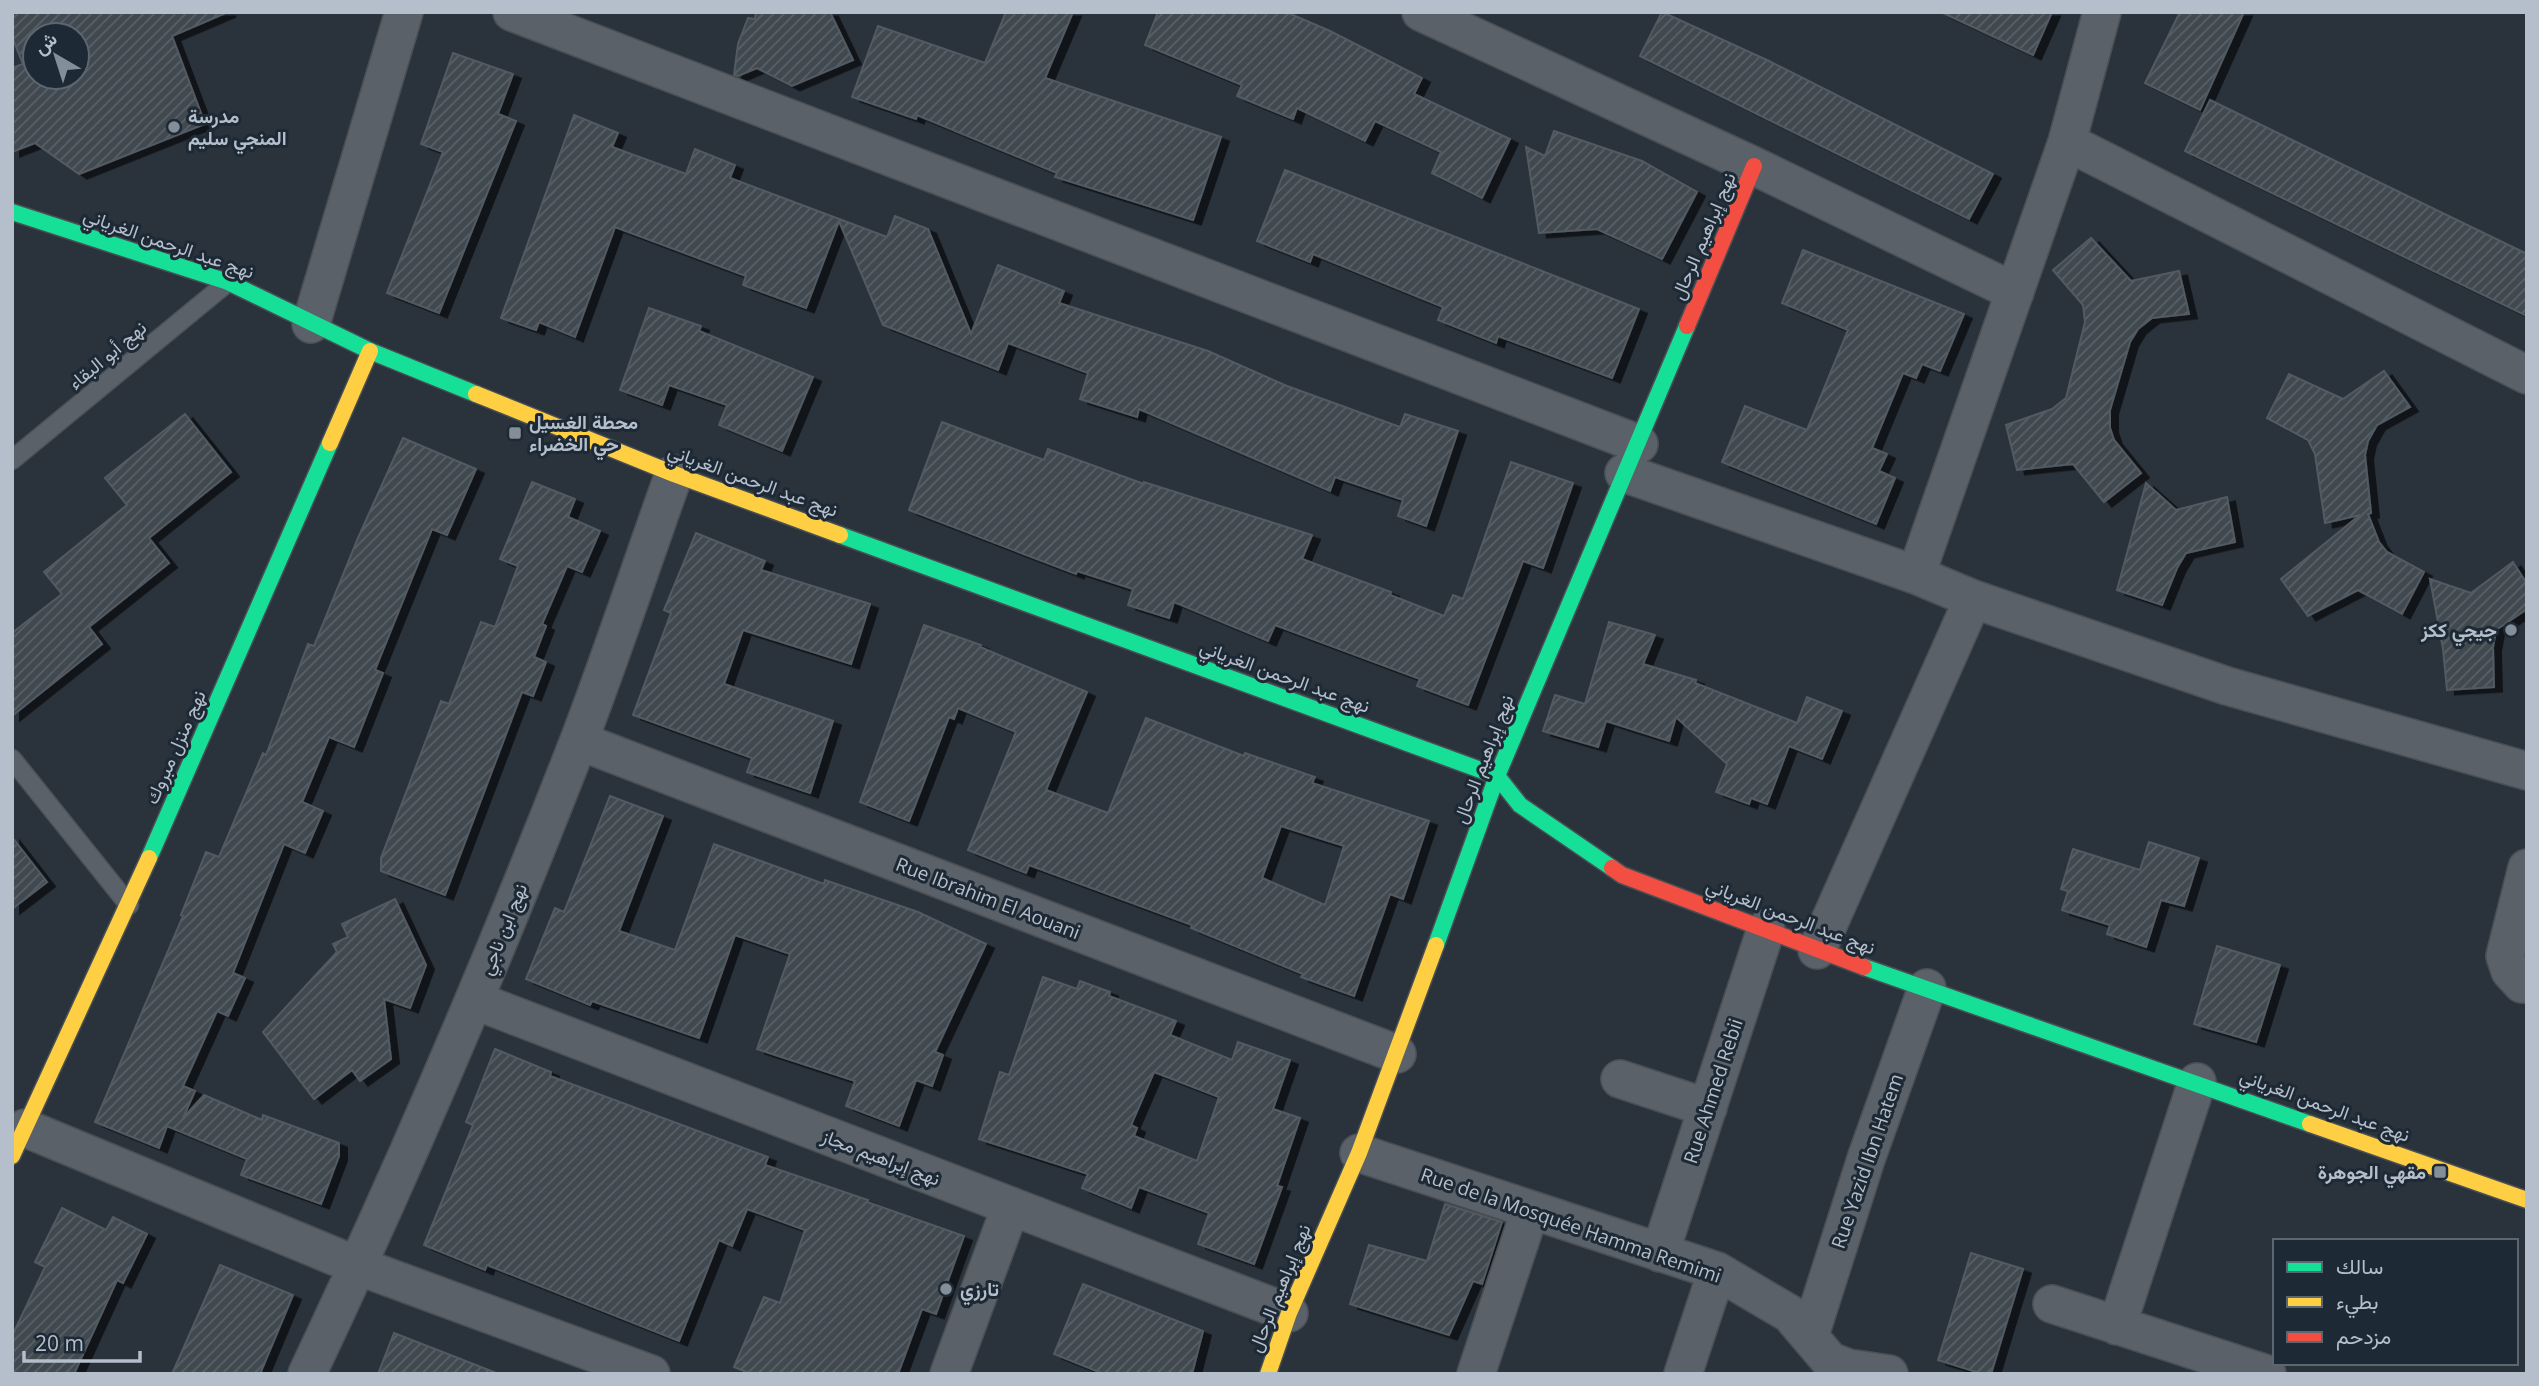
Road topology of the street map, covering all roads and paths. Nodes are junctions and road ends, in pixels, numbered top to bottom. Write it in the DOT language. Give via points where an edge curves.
graph roads {
  1 [pos="404,12"];
  2 [pos="512,12"];
  3 [pos="1421,12"];
  4 [pos="2102,12"];
  5 [pos="2067,142"];
  6 [pos="1755,166"];
  7 [pos="12,212"];
  8 [pos="228,282"];
  9 [pos="2015,292"];
  10 [pos="311,324"];
  11 [pos="370,351"];
  12 [pos="2527,375"];
  13 [pos="1631,459"];
  14 [pos="12,460"];
  15 [pos="674,474"];
  16 [pos="1916,575"];
  17 [pos="1973,600"];
  18 [pos="579,741"];
  19 [pos="12,759"];
  20 [pos="2527,771"];
  21 [pos="1497,776"];
  22 [pos="2527,868"];
  23 [pos="129,905"];
  24 [pos="1766,929"];
  25 [pos="1817,950"];
  26 [pos="2527,984"];
  27 [pos="1927,988"];
  28 [pos="474,1000"];
  29 [pos="1397,1054"];
  30 [pos="1620,1079"];
  31 [pos="2197,1082"];
  32 [pos="1708,1108"];
  33 [pos="18,1142"];
  34 [pos="1359,1153"];
  35 [pos="2527,1200"];
  36 [pos="1011,1206"];
  37 [pos="1530,1211"];
  38 [pos="1660,1253"];
  39 [pos="358,1266"];
  40 [pos="1717,1271"];
  41 [pos="2052,1304"];
  42 [pos="1289,1313"];
  43 [pos="2117,1325"];
  44 [pos="1810,1335"];
  45 [pos="307,1374"];
  46 [pos="652,1374"];
  47 [pos="949,1374"];
  48 [pos="1268,1374"];
  49 [pos="1476,1374"];
  50 [pos="1684,1374"];
  51 [pos="1889,1374"];
  52 [pos="2267,1374"];
  1 -- 10 [label="street"];
  2 -- 13 [label="street"];
  3 -- 6 [label="street"];
  4 -- 5 [label="street"];
  5 -- 9 [label="street"];
  5 -- 12 [label="street"];
  6 -- 9 [label="street"];
  6 -- 13 [label="street, نهج إبراهيم الرحال"];
  7 -- 8 [label="street, نهج عبد الرحمن الغرياني"];
  8 -- 10 [label="street, نهج عبد الرحمن الغرياني"];
  8 -- 14 [label="lane, نهج أبو البقاء"];
  9 -- 16 [label="street"];
  10 -- 11 [label="street, نهج عبد الرحمن الغرياني"];
  11 -- 15 [label="street, نهج عبد الرحمن الغرياني"];
  11 -- 23 [label="street, نهج منزل مبروك"];
  13 -- 16 [label="street"];
  13 -- 21 [label="street, نهج إبراهيم الرحال"];
  15 -- 18 [label="street, نهج ابن ناجي"];
  15 -- 21 [label="street, نهج عبد الرحمن الغرياني"];
  16 -- 17 [label="street"];
  17 -- 20 [label="street" via="2227,686"];
  17 -- 25 [label="street"];
  18 -- 28 [label="street, نهج ابن ناجي"];
  18 -- 29 [label="street, Rue Ibrahim El Aouani"];
  19 -- 23 [label="lane"];
  21 -- 24 [label="street, نهج عبد الرحمن الغرياني" via="1520,804 1622,876"];
  21 -- 29 [label="street, نهج إبراهيم الرحال"];
  22 -- 26 [label="street" via="2505,956 2510,971"];
  23 -- 33 [label="street, نهج منزل مبروك"];
  24 -- 25 [label="street, نهج عبد الرحمن الغرياني"];
  24 -- 32 [label="street, Rue Ahmed Rebii"];
  25 -- 27 [label="street, نهج عبد الرحمن الغرياني"];
  27 -- 31 [label="street, نهج عبد الرحمن الغرياني"];
  27 -- 44 [label="street, Rue Yazid Ibn Hatem"];
  28 -- 36 [label="street, نهج إبراهيم مجاز"];
  28 -- 39 [label="street, نهج ابن ناجي"];
  29 -- 34 [label="street, نهج إبراهيم الرحال"];
  30 -- 32 [label="street"];
  31 -- 35 [label="street, نهج عبد الرحمن الغرياني"];
  31 -- 43 [label="street"];
  32 -- 38 [label="street, Rue Ahmed Rebii"];
  33 -- 39 [label="street"];
  34 -- 37 [label="street, Rue de la Mosquée Hamma Remimi"];
  34 -- 42 [label="street, نهج إبراهيم الرحال"];
  36 -- 42 [label="street, نهج إبراهيم مجاز"];
  36 -- 47 [label="street"];
  37 -- 38 [label="street, Rue de la Mosquée Hamma Remimi"];
  37 -- 49 [label="street"];
  38 -- 40 [label="street, Rue de la Mosquée Hamma Remimi"];
  39 -- 45 [label="street, نهج ابن ناجي"];
  39 -- 46 [label="street"];
  40 -- 44 [label="street, Rue de la Mosquée Hamma Remimi" via="1790,1314"];
  40 -- 50 [label="street"];
  41 -- 43 [label="street"];
  42 -- 48 [label="street, نهج إبراهيم الرحال"];
  43 -- 52 [label="street"];
  44 -- 51 [label="street, Rue de la Mosquée Hamma Remimi" via="1830,1361"];
}
